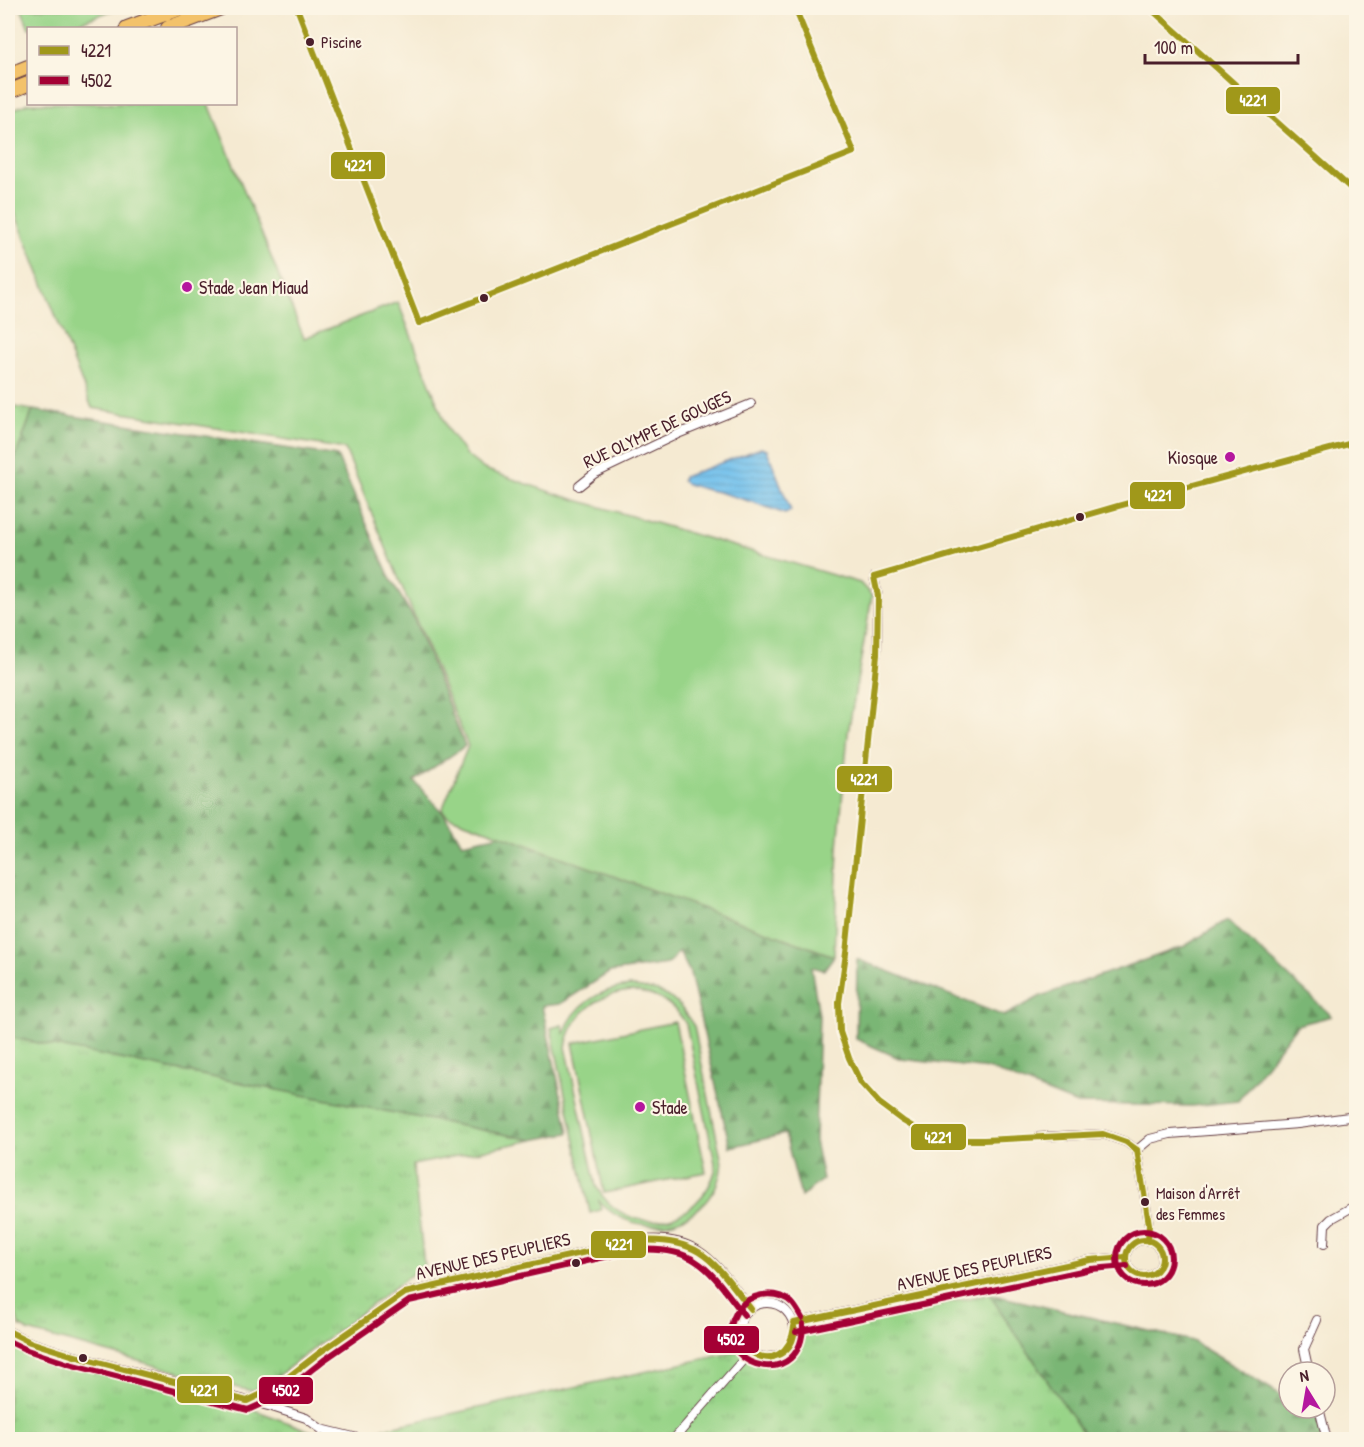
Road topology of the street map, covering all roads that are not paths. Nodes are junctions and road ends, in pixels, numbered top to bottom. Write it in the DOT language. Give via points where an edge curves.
graph roads {
  1 [pos="181,8"];
  2 [pos="221,8"];
  3 [pos="130,27"];
  4 [pos="171,27"];
  5 [pos="27,67"];
  6 [pos="8,75"];
  7 [pos="27,84"];
  8 [pos="8,92"];
  9 [pos="751,404"];
  10 [pos="579,486"];
  11 [pos="874,577"];
  12 [pos="877,655"];
  13 [pos="1356,1116"];
  14 [pos="1037,1137"];
  15 [pos="1137,1150"];
  16 [pos="1356,1205"];
  17 [pos="1148,1241"];
  18 [pos="1324,1244"];
  19 [pos="1126,1257"];
  20 [pos="750,1309"];
  21 [pos="1317,1320"];
  22 [pos="794,1323"];
  23 [pos="8,1331"];
  24 [pos="750,1352"];
  25 [pos="1306,1360"];
  26 [pos="247,1401"];
  27 [pos="1322,1420"];
  28 [pos="366,1440"];
  29 [pos="673,1440"];
  30 [pos="1327,1440"];
  1 -- 3 [label="main road"];
  2 -- 4 [label="main road"];
  5 -- 6 [label="main road"];
  7 -- 8 [label="main road"];
  9 -- 10 [label="street, RUE OLYMPE DE GOUGES" via="604,469"];
  11 -- 12 [label="street" via="878,596"];
  13 -- 15 [label="street" via="1170,1134 1150,1139"];
  14 -- 15 [label="street" via="1103,1134"];
  15 -- 17 [label="street" via="1149,1224"];
  16 -- 18 [label="street" via="1325,1225"];
  17 -- 19 [label="street" via="1135,1242"];
  17 -- 19 [label="street" via="1156,1245 1162,1256 1153,1273 1134,1273"];
  19 -- 22 [label="street, AVENUE DES PEUPLIERS" via="1090,1260"];
  20 -- 22 [label="street" via="759,1304 777,1305 789,1313"];
  20 -- 24 [label="street" via="740,1327 742,1341"];
  20 -- 26 [label="street, AVENUE DES PEUPLIERS" via="720,1269 695,1248 666,1239 635,1241 405,1293 274,1388"];
  21 -- 25 [label="street" via="1304,1349"];
  22 -- 24 [label="street" via="792,1342 778,1356 769,1358"];
  23 -- 26 [label="street" via="71,1355"];
  24 -- 29 [label="street"];
  26 -- 28 [label="street" via="306,1418 321,1429"];
  27 -- 30 [label="street"];
}
